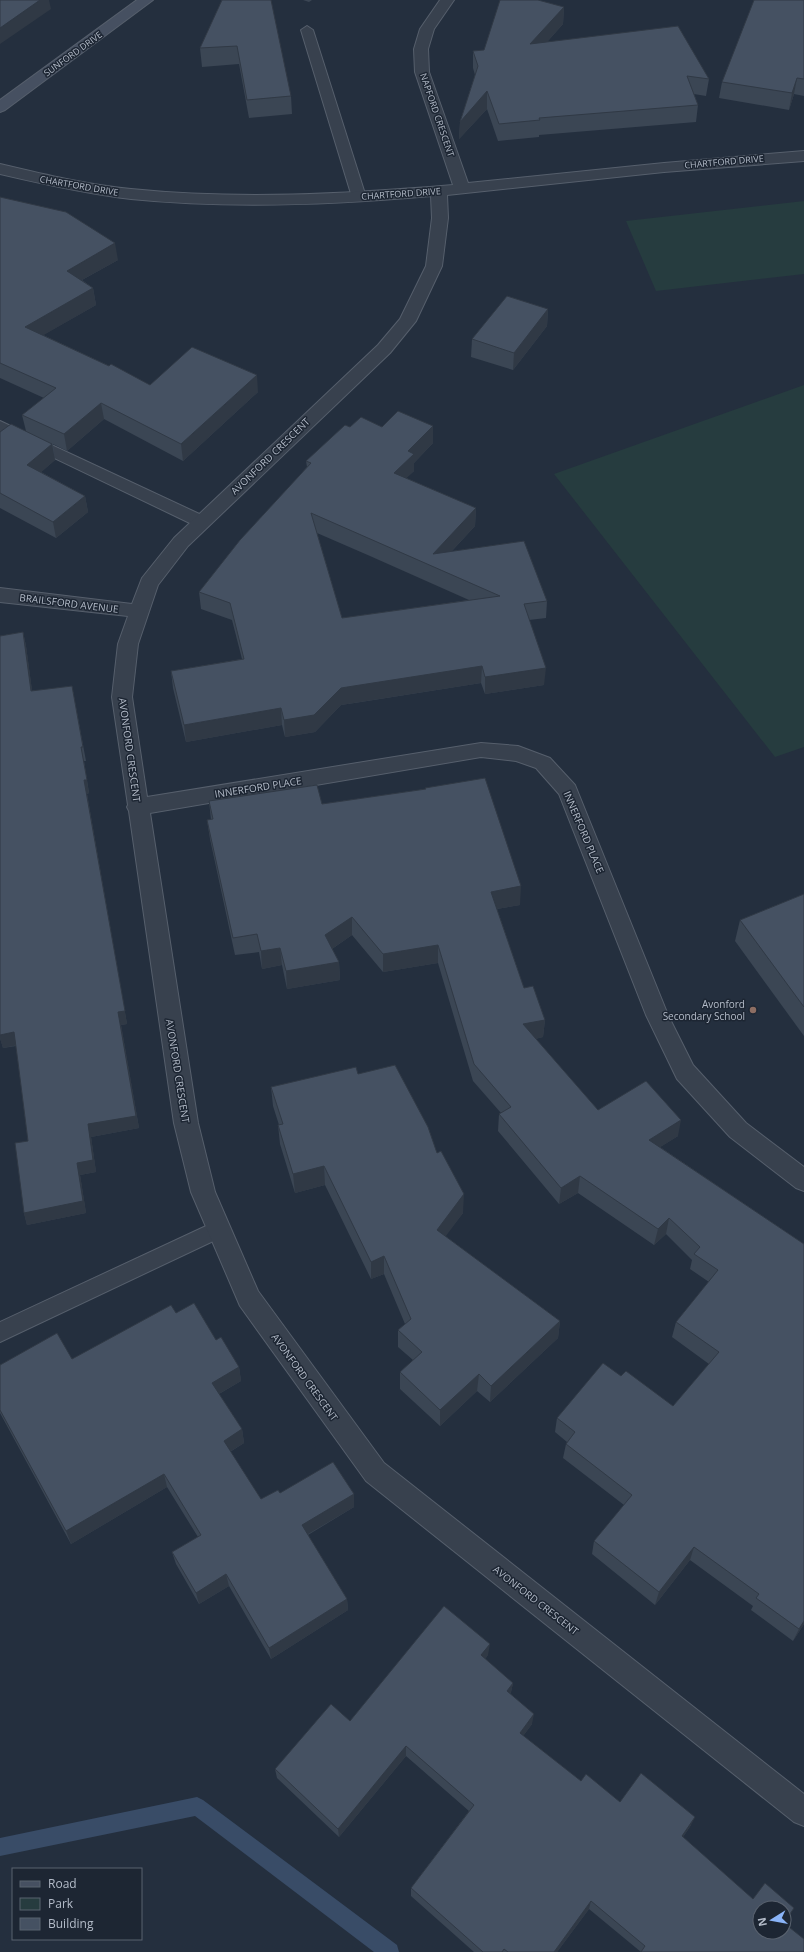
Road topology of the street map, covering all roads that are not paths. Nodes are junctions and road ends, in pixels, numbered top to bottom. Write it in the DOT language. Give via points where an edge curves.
graph roads {
  1 [pos="145,0"];
  2 [pos="447,0"];
  3 [pos="307,30"];
  4 [pos="0,107"];
  5 [pos="804,156"];
  6 [pos="0,169"];
  7 [pos="462,189"];
  8 [pos="439,191"];
  9 [pos="358,197"];
  10 [pos="0,426"];
  11 [pos="202,522"];
  12 [pos="0,595"];
  13 [pos="139,611"];
  14 [pos="137,807"];
  15 [pos="804,1181"];
  16 [pos="219,1229"];
  17 [pos="0,1332"];
  18 [pos="804,1812"];
  1 -- 4 [label="street, SUNFORD DRIVE"];
  2 -- 7 [label="street, NAPFORD CRESCENT" via="427,29 421,49 422,72"];
  3 -- 9 [label="lane"];
  5 -- 7 [label="street, CHARTFORD DRIVE" via="702,163"];
  6 -- 9 [label="street, CHARTFORD DRIVE" via="63,184 149,197 245,202"];
  7 -- 8 [label="street, CHARTFORD DRIVE"];
  8 -- 9 [label="street, CHARTFORD DRIVE"];
  8 -- 11 [label="street, AVONFORD CRESCENT" via="440,218 434,266 408,321 384,349"];
  10 -- 11 [label="lane"];
  11 -- 13 [label="street, AVONFORD CRESCENT" via="181,542 148,583"];
  12 -- 13 [label="street, BRAILSFORD AVENUE"];
  13 -- 14 [label="street, AVONFORD CRESCENT" via="128,644 122,697"];
  14 -- 15 [label="street, INNERFORD PLACE" via="481,750 518,754 543,763 568,790 657,1015 685,1072 738,1130"];
  14 -- 16 [label="street, AVONFORD CRESCENT" via="186,1122 204,1192"];
  16 -- 17 [label="lane"];
  16 -- 18 [label="street, AVONFORD CRESCENT" via="249,1298 375,1472"];
}
